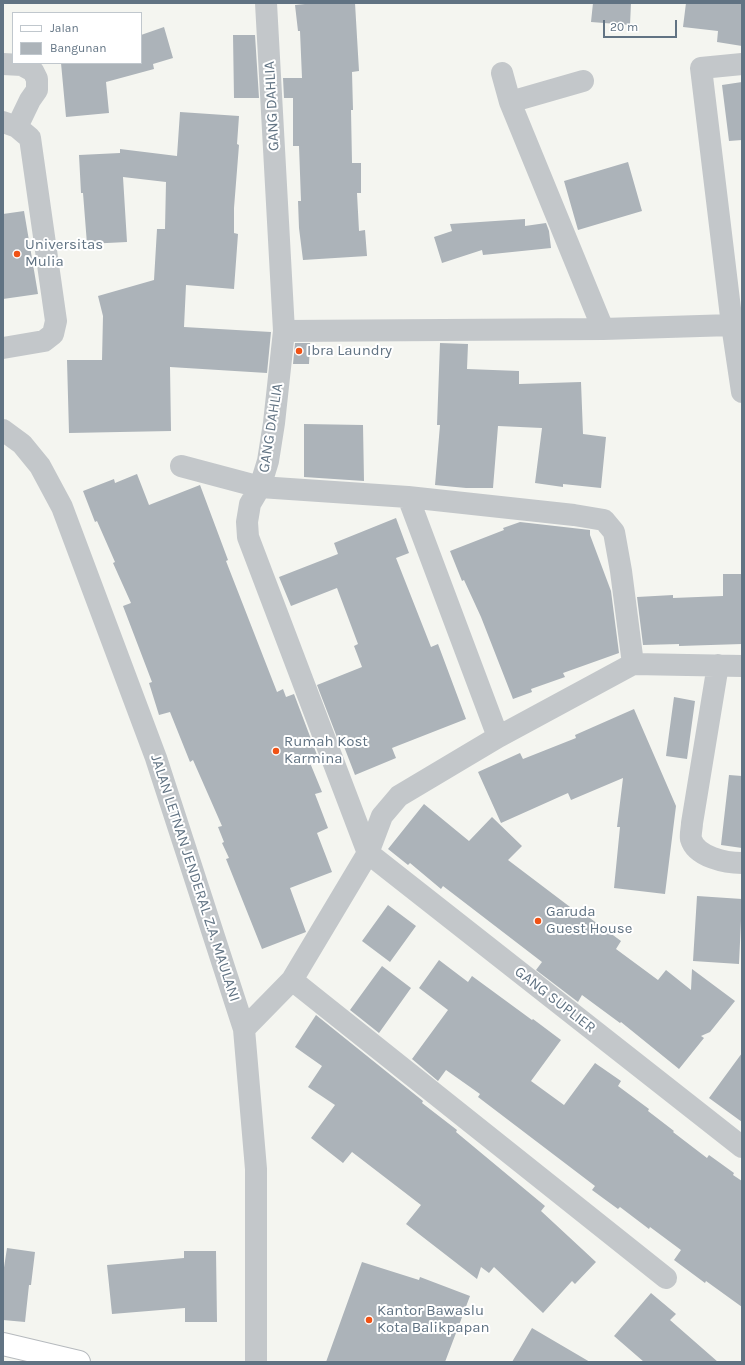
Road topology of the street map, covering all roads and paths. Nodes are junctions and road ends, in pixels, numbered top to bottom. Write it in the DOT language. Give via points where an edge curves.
graph roads {
  1 [pos="266,3"];
  2 [pos="3,64"];
  3 [pos="742,64"];
  4 [pos="502,73"];
  5 [pos="583,81"];
  6 [pos="510,102"];
  7 [pos="10,124"];
  8 [pos="732,325"];
  9 [pos="603,329"];
  10 [pos="284,331"];
  11 [pos="3,348"];
  12 [pos="742,392"];
  13 [pos="3,428"];
  14 [pos="181,466"];
  15 [pos="260,487"];
  16 [pos="408,497"];
  17 [pos="633,664"];
  18 [pos="718,665"];
  19 [pos="742,666"];
  20 [pos="498,737"];
  21 [pos="368,853"];
  22 [pos="742,863"];
  23 [pos="292,980"];
  24 [pos="244,1029"];
  25 [pos="742,1147"];
  26 [pos="666,1278"];
  27 [pos="3,1344"];
  28 [pos="79,1362"];
  29 [pos="256,1362"];
  1 -- 10 [label="street, GANG DAHLIA"];
  2 -- 7 [label="street" via="22,65 33,71 37,79 37,90"];
  3 -- 8 [label="street" via="700,68"];
  4 -- 6 [label="street"];
  5 -- 6 [label="street"];
  6 -- 9 [label="street"];
  7 -- 11 [label="street" via="30,138 56,321 53,334 44,341"];
  8 -- 9 [label="street"];
  8 -- 12 [label="street"];
  9 -- 10 [label="street"];
  10 -- 15 [label="street, GANG DAHLIA" via="268,461"];
  13 -- 24 [label="street, JALAN LETNAN JENDERAL Z.A. MAULANI" via="22,444 40,466 62,507 156,758"];
  14 -- 15 [label="street"];
  15 -- 16 [label="street"];
  15 -- 21 [label="street, GANG DAHLIA" via="250,504 248,537"];
  16 -- 17 [label="street" via="604,520 614,532"];
  16 -- 20 [label="street"];
  17 -- 18 [label="street"];
  17 -- 20 [label="street"];
  18 -- 19 [label="street"];
  18 -- 22 [label="street" via="691,838 701,852 731,864"];
  20 -- 21 [label="street" via="399,796 382,816"];
  21 -- 23 [label="street"];
  21 -- 25 [label="street, GANG SUPLIER"];
  23 -- 24 [label="street"];
  23 -- 26 [label="street"];
  24 -- 29 [label="street, JALAN LETNAN JENDERAL Z.A. MAULANI" via="256,1169"];
  27 -- 28 [label="main road"];
}
